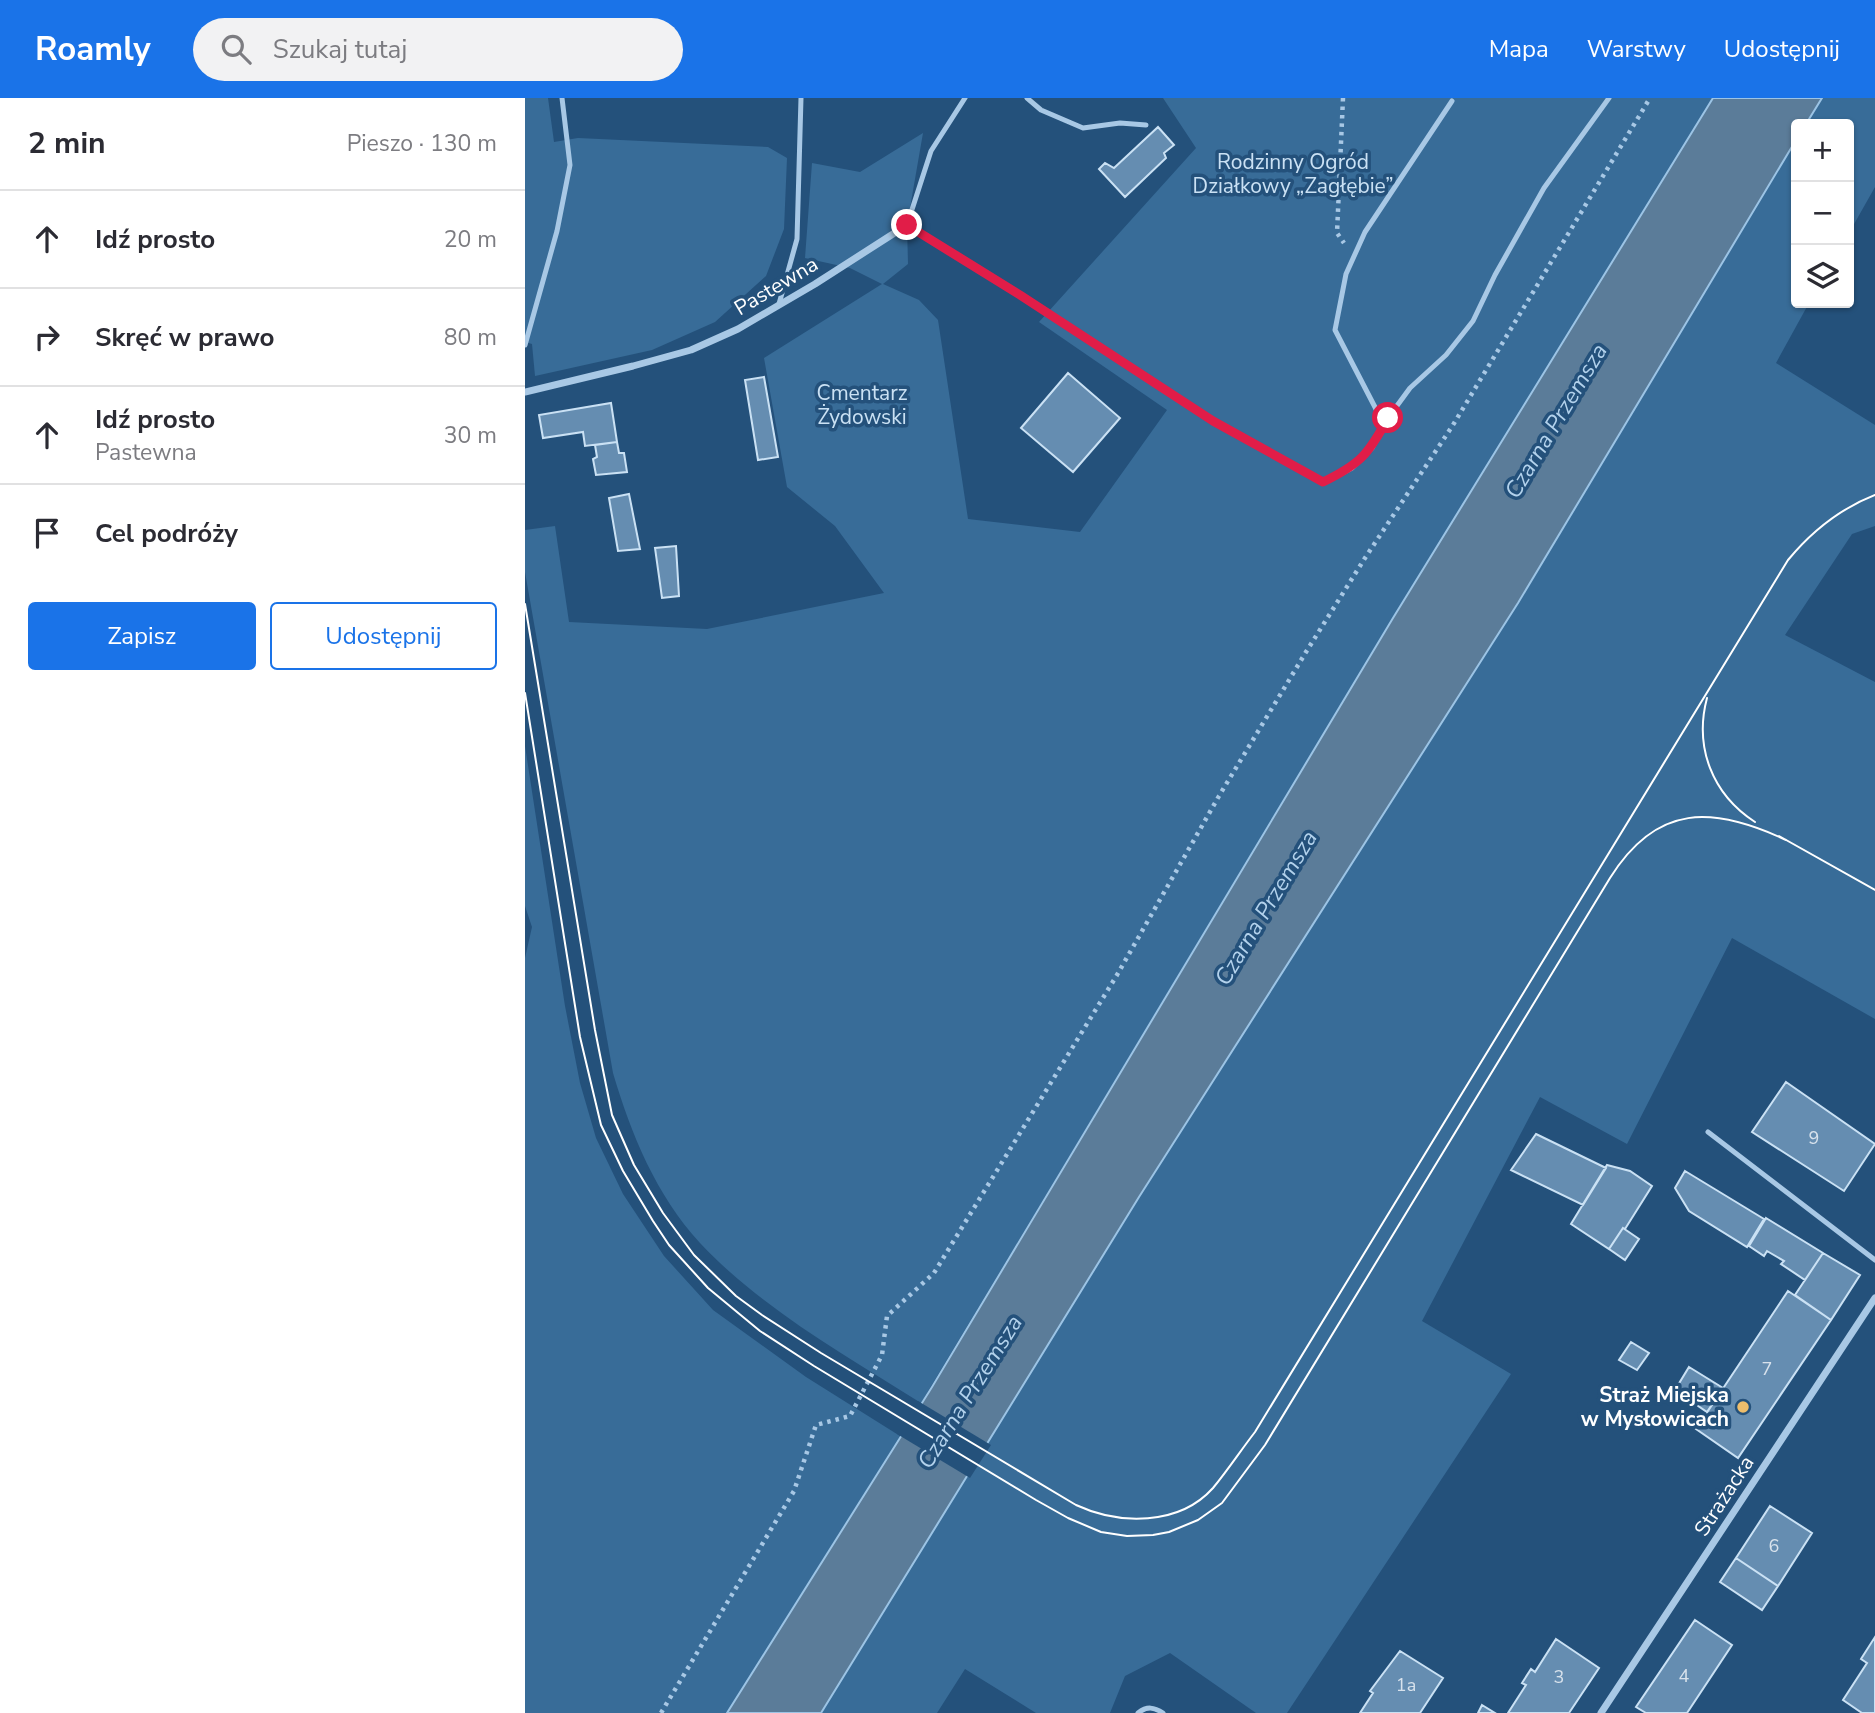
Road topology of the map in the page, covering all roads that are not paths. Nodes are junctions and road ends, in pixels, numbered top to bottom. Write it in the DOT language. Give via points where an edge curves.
graph roads {
  1 [pos="562,98"];
  2 [pos="801,98"];
  3 [pos="965,98"];
  4 [pos="1027,98"];
  5 [pos="1609,98"];
  6 [pos="1452,101"];
  7 [pos="1146,125"];
  8 [pos="907,225"];
  9 [pos="1020,295"];
  10 [pos="779,304"];
  11 [pos="525,345"];
  12 [pos="525,392"];
  13 [pos="1388,418"];
  14 [pos="1709,1132"];
  15 [pos="1875,1260"];
  16 [pos="1875,1298"];
  17 [pos="1138,1713"];
  18 [pos="1163,1713"];
  19 [pos="1601,1713"];
  1 -- 11 [label="lane" via="570,165"];
  2 -- 10 [label="lane" via="797,239"];
  3 -- 8 [label="lane" via="931,151"];
  4 -- 7 [label="lane" via="1041,110 1083,128"];
  5 -- 13 [label="lane" via="1544,188 1473,321"];
  6 -- 13 [label="lane" via="1365,232 1346,274 1335,330 1378,413"];
  8 -- 9 [label="street"];
  8 -- 10 [label="street, Pastewna"];
  9 -- 13 [label="lane" via="1213,421 1323,482 1352,468 1372,448"];
  10 -- 12 [label="street, Pastewna" via="691,350"];
  14 -- 15 [label="lane"];
  16 -- 19 [label="street, Strażacka"];
  17 -- 18 [label="lane" via="1152,1708"];
}
